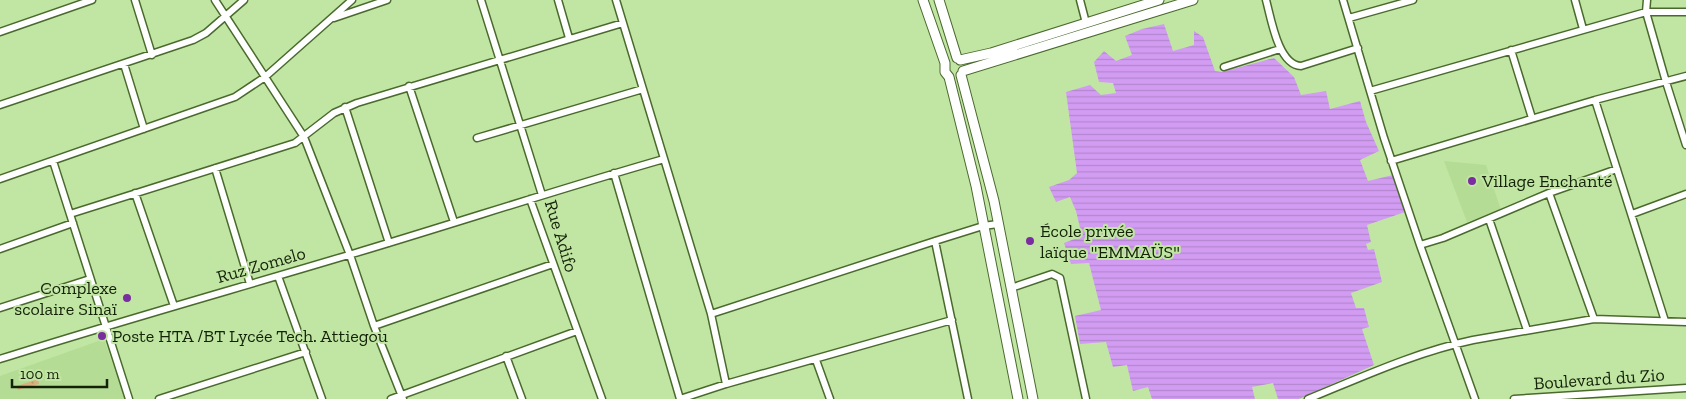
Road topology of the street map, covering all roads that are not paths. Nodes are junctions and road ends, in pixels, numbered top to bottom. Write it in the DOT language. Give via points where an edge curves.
graph roads {
  1 [pos="92,0"];
  2 [pos="135,0"];
  3 [pos="215,0"];
  4 [pos="244,0"];
  5 [pos="352,0"];
  6 [pos="387,0"];
  7 [pos="481,0"];
  8 [pos="558,0"];
  9 [pos="616,0"];
  10 [pos="923,0"];
  11 [pos="939,0"];
  12 [pos="1080,0"];
  13 [pos="1159,0"];
  14 [pos="1193,0"];
  15 [pos="1266,0"];
  16 [pos="1343,0"];
  17 [pos="1413,0"];
  18 [pos="1575,0"];
  19 [pos="1647,0"];
  20 [pos="1646,12"];
  21 [pos="1686,12"];
  22 [pos="226,16"];
  23 [pos="1349,18"];
  24 [pos="330,19"];
  25 [pos="623,23"];
  26 [pos="1086,23"];
  27 [pos="1583,29"];
  28 [pos="0,32"];
  29 [pos="569,38"];
  30 [pos="1358,48"];
  31 [pos="1280,49"];
  32 [pos="1512,50"];
  33 [pos="152,55"];
  34 [pos="959,59"];
  35 [pos="499,60"];
  36 [pos="945,63"];
  37 [pos="124,64"];
  38 [pos="1224,67"];
  39 [pos="962,73"];
  40 [pos="1686,76"];
  41 [pos="265,77"];
  42 [pos="949,77"];
  43 [pos="1666,82"];
  44 [pos="409,86"];
  45 [pos="643,89"];
  46 [pos="1370,91"];
  47 [pos="1595,100"];
  48 [pos="0,105"];
  49 [pos="344,107"];
  50 [pos="1532,118"];
  51 [pos="520,126"];
  52 [pos="144,129"];
  53 [pos="304,137"];
  54 [pos="478,138"];
  55 [pos="1686,145"];
  56 [pos="664,159"];
  57 [pos="53,161"];
  58 [pos="1391,161"];
  59 [pos="215,168"];
  60 [pos="1616,169"];
  61 [pos="614,173"];
  62 [pos="0,179"];
  63 [pos="1549,193"];
  64 [pos="135,194"];
  65 [pos="1686,194"];
  66 [pos="542,195"];
  67 [pos="530,199"];
  68 [pos="70,214"];
  69 [pos="1632,214"];
  70 [pos="1489,219"];
  71 [pos="454,222"];
  72 [pos="73,223"];
  73 [pos="998,224"];
  74 [pos="983,226"];
  75 [pos="935,241"];
  76 [pos="389,243"];
  77 [pos="1420,245"];
  78 [pos="0,249"];
  79 [pos="350,255"];
  80 [pos="553,264"];
  81 [pos="278,276"];
  82 [pos="90,279"];
  83 [pos="250,284"];
  84 [pos="1011,288"];
  85 [pos="174,306"];
  86 [pos="0,308"];
  87 [pos="711,314"];
  88 [pos="1594,319"];
  89 [pos="952,320"];
  90 [pos="1665,321"];
  91 [pos="1686,322"];
  92 [pos="105,326"];
  93 [pos="374,326"];
  94 [pos="1527,330"];
  95 [pos="577,331"];
  96 [pos="1456,344"];
  97 [pos="306,352"];
  98 [pos="506,356"];
  99 [pos="0,359"];
  100 [pos="816,360"];
  101 [pos="726,384"];
  102 [pos="1686,388"];
  103 [pos="402,397"];
  104 [pos="129,399"];
  105 [pos="159,399"];
  106 [pos="322,399"];
  107 [pos="391,399"];
  108 [pos="522,399"];
  109 [pos="602,399"];
  110 [pos="680,399"];
  111 [pos="830,399"];
  112 [pos="968,399"];
  113 [pos="1018,399"];
  114 [pos="1033,399"];
  115 [pos="1086,399"];
  116 [pos="1308,399"];
  117 [pos="1475,399"];
  118 [pos="1514,399"];
  1 -- 28 [label="street"];
  2 -- 33 [label="street"];
  3 -- 22 [label="street"];
  4 -- 22 [label="street"];
  5 -- 24 [label="street"];
  6 -- 24 [label="street"];
  7 -- 35 [label="street, Rue Adifo"];
  8 -- 29 [label="street"];
  9 -- 25 [label="street"];
  10 -- 36 [label="main road"];
  11 -- 34 [label="main road"];
  12 -- 26 [label="street"];
  13 -- 26 [label="main road"];
  14 -- 39 [label="main road"];
  15 -- 31 [label="street"];
  16 -- 23 [label="street"];
  17 -- 23 [label="street"];
  18 -- 27 [label="street"];
  19 -- 20 [label="street"];
  20 -- 21 [label="street"];
  20 -- 27 [label="street"];
  20 -- 43 [label="street"];
  22 -- 33 [label="street" via="194,40"];
  22 -- 41 [label="street"];
  23 -- 30 [label="street"];
  24 -- 41 [label="street"];
  25 -- 29 [label="street"];
  25 -- 45 [label="street"];
  26 -- 34 [label="main road"];
  27 -- 32 [label="street"];
  29 -- 35 [label="street"];
  30 -- 31 [label="street" via="1301,66 1293,64"];
  30 -- 46 [label="street"];
  31 -- 38 [label="street"];
  32 -- 46 [label="street"];
  32 -- 50 [label="street"];
  33 -- 37 [label="street"];
  34 -- 36 [label="main road" via="950,58"];
  34 -- 39 [label="main road" via="963,64"];
  35 -- 44 [label="street"];
  35 -- 51 [label="street, Rue Adifo"];
  36 -- 42 [label="main road" via="944,70"];
  37 -- 48 [label="street"];
  37 -- 52 [label="street"];
  39 -- 42 [label="main road" via="956,78"];
  39 -- 73 [label="main road"];
  40 -- 43 [label="street"];
  41 -- 52 [label="street" via="235,97"];
  41 -- 53 [label="street"];
  42 -- 74 [label="main road"];
  43 -- 47 [label="street"];
  43 -- 55 [label="street"];
  44 -- 49 [label="street"];
  44 -- 71 [label="street"];
  45 -- 51 [label="street"];
  45 -- 56 [label="street"];
  46 -- 58 [label="street"];
  47 -- 50 [label="street"];
  47 -- 60 [label="street"];
  49 -- 53 [label="street"];
  49 -- 76 [label="street"];
  50 -- 58 [label="street"];
  51 -- 54 [label="street"];
  51 -- 66 [label="street, Rue Adifo"];
  52 -- 57 [label="street"];
  53 -- 59 [label="street"];
  53 -- 79 [label="street"];
  56 -- 61 [label="street"];
  56 -- 87 [label="street"];
  57 -- 62 [label="street"];
  57 -- 68 [label="street"];
  58 -- 77 [label="street"];
  59 -- 64 [label="street"];
  59 -- 83 [label="street"];
  60 -- 63 [label="street"];
  60 -- 69 [label="street"];
  61 -- 66 [label="street"];
  61 -- 110 [label="street"];
  63 -- 70 [label="street"];
  63 -- 88 [label="street"];
  64 -- 68 [label="street"];
  64 -- 85 [label="street"];
  65 -- 69 [label="street"];
  66 -- 67 [label="street, Rue Adifo"];
  67 -- 71 [label="street, Ruz Zomelo"];
  67 -- 80 [label="street, Rue Adifo"];
  68 -- 72 [label="street"];
  69 -- 90 [label="street"];
  70 -- 77 [label="street"];
  70 -- 94 [label="street"];
  71 -- 76 [label="street, Ruz Zomelo"];
  72 -- 78 [label="street"];
  72 -- 82 [label="street"];
  73 -- 74 [label="street"];
  73 -- 84 [label="main road"];
  74 -- 75 [label="street"];
  74 -- 113 [label="main road"];
  75 -- 87 [label="street"];
  75 -- 89 [label="street"];
  76 -- 79 [label="street, Ruz Zomelo"];
  77 -- 96 [label="street"];
  79 -- 81 [label="street, Ruz Zomelo"];
  79 -- 93 [label="street"];
  80 -- 93 [label="street"];
  80 -- 95 [label="street, Rue Adifo"];
  81 -- 83 [label="street, Ruz Zomelo"];
  81 -- 97 [label="street"];
  82 -- 86 [label="street"];
  82 -- 92 [label="street"];
  83 -- 85 [label="street, Ruz Zomelo"];
  84 -- 114 [label="main road"];
  84 -- 115 [label="street" via="1052,274 1060,278"];
  85 -- 92 [label="street, Ruz Zomelo"];
  87 -- 101 [label="street"];
  88 -- 90 [label="street"];
  88 -- 94 [label="street"];
  89 -- 100 [label="street"];
  89 -- 112 [label="street"];
  90 -- 91 [label="street"];
  92 -- 99 [label="street, Ruz Zomelo"];
  92 -- 104 [label="street"];
  93 -- 103 [label="street"];
  94 -- 96 [label="street"];
  95 -- 98 [label="street"];
  95 -- 109 [label="street, Rue Adifo"];
  96 -- 116 [label="street" via="1396,363"];
  96 -- 117 [label="street"];
  97 -- 105 [label="street"];
  97 -- 106 [label="street"];
  98 -- 103 [label="street"];
  98 -- 108 [label="street"];
  100 -- 101 [label="street"];
  100 -- 111 [label="street"];
  101 -- 110 [label="street"];
  102 -- 118 [label="street, Boulevard du Zio"];
  103 -- 107 [label="street"];
}
